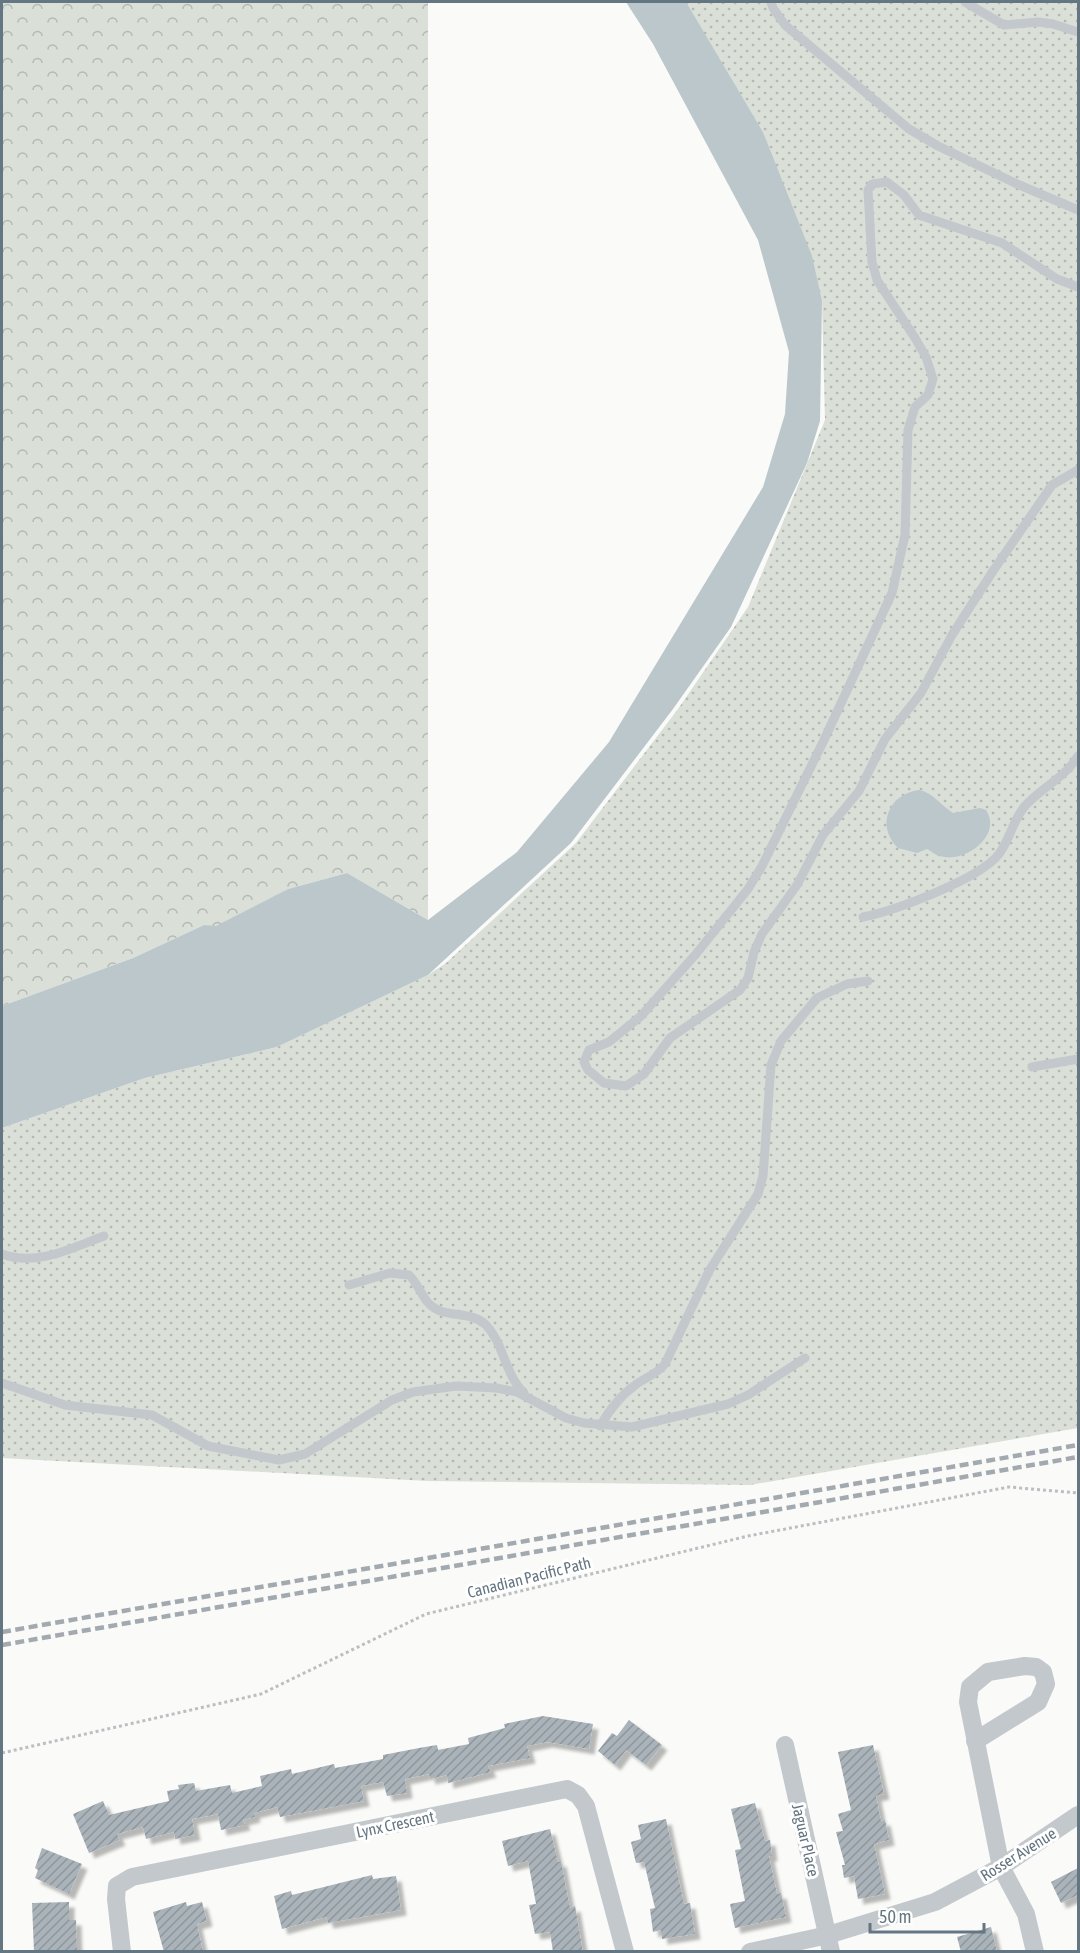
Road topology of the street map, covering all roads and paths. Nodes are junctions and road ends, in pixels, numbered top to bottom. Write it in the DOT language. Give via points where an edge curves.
graph roads {
  1 [pos="771,2"];
  2 [pos="965,2"];
  3 [pos="1078,32"];
  4 [pos="1078,210"];
  5 [pos="1078,287"];
  6 [pos="1078,470"];
  7 [pos="1078,756"];
  8 [pos="863,917"];
  9 [pos="868,981"];
  10 [pos="1078,1059"];
  11 [pos="1032,1067"];
  12 [pos="104,1236"];
  13 [pos="2,1254"];
  14 [pos="350,1285"];
  15 [pos="805,1358"];
  16 [pos="2,1383"];
  17 [pos="536,1402"];
  18 [pos="600,1425"];
  19 [pos="1078,1493"];
  20 [pos="975,1741"];
  21 [pos="785,1745"];
  22 [pos="2,1753"];
  23 [pos="1078,1815"];
  24 [pos="1001,1867"];
  25 [pos="830,1943"];
  26 [pos="122,1952"];
  27 [pos="625,1952"];
  28 [pos="750,1952"];
  29 [pos="1035,1952"];
  1 -- 4 [label="lane" via="785,25 909,129"];
  2 -- 3 [label="lane" via="1004,25 1038,22"];
  5 -- 6 [label="lane" via="1057,279 1002,243 919,215 904,195 887,182 872,184 868,190 872,262 877,280 926,357 933,379 928,395 915,406 908,430 905,535 892,593 762,866 729,914 641,1016 609,1042 585,1054 584,1062 595,1077 614,1086 632,1083 644,1074 670,1038 740,990 748,978 762,934 797,885 823,835 859,791 885,739 921,693 993,571 1052,485"];
  7 -- 8 [label="lane" via="1063,776 1024,807 999,854 986,866 907,905"];
  9 -- 18 [label="lane" via="839,987 817,998 781,1041 770,1074 764,1166 758,1194 709,1271 664,1364 618,1401"];
  10 -- 11 [label="lane"];
  12 -- 13 [label="lane" via="55,1254 24,1259"];
  14 -- 17 [label="lane" via="390,1273 409,1275 438,1310 484,1323 515,1383"];
  15 -- 18 [label="lane" via="728,1404 632,1426"];
  16 -- 17 [label="lane" via="66,1405 152,1415 208,1446 279,1460 305,1454 392,1400 413,1392 456,1386 496,1388 517,1392"];
  17 -- 18 [label="lane" via="566,1418"];
  19 -- 22 [label="path, Canadian Pacific Path" via="1009,1487 748,1536 426,1614 261,1694"];
  20 -- 20 [label="street" via="1038,1702 1046,1684 1043,1672 1025,1666 987,1672 970,1687 968,1702"];
  20 -- 24 [label="street"];
  21 -- 25 [label="street, Jaguar Place"];
  23 -- 24 [label="street, Rosser Avenue"];
  24 -- 25 [label="street, Rosser Avenue" via="935,1902"];
  24 -- 29 [label="street" via="1026,1914"];
  25 -- 28 [label="street, Rosser Avenue"];
  26 -- 27 [label="street, Lynx Crescent" via="117,1886 132,1877 567,1789 586,1806"];
}
